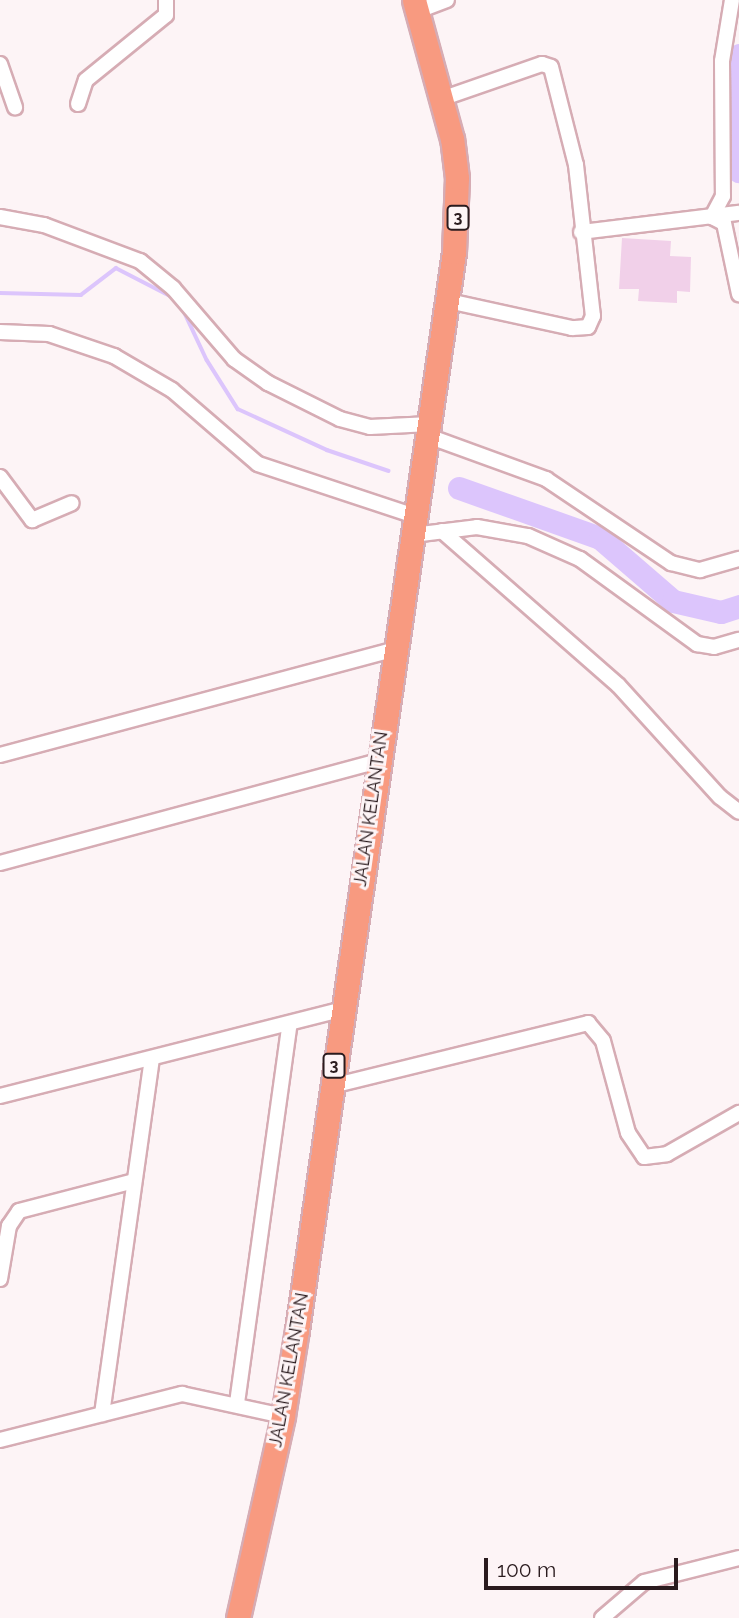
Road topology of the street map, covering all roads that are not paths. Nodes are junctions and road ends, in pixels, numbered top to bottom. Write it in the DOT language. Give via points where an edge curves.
graph roads {
  1 [pos="166,0"];
  2 [pos="447,0"];
  3 [pos="732,0"];
  4 [pos="416,6"];
  5 [pos="0,64"];
  6 [pos="441,99"];
  7 [pos="78,104"];
  8 [pos="15,107"];
  9 [pos="739,213"];
  10 [pos="717,216"];
  11 [pos="0,217"];
  12 [pos="581,232"];
  13 [pos="739,294"];
  14 [pos="448,302"];
  15 [pos="0,332"];
  16 [pos="429,433"];
  17 [pos="0,477"];
  18 [pos="72,503"];
  19 [pos="415,521"];
  20 [pos="442,531"];
  21 [pos="739,559"];
  22 [pos="739,640"];
  23 [pos="395,649"];
  24 [pos="0,755"];
  25 [pos="377,761"];
  26 [pos="739,812"];
  27 [pos="0,863"];
  28 [pos="341,1010"];
  29 [pos="289,1027"];
  30 [pos="152,1060"];
  31 [pos="332,1086"];
  32 [pos="0,1096"];
  33 [pos="739,1113"];
  34 [pos="134,1181"];
  35 [pos="0,1279"];
  36 [pos="237,1403"];
  37 [pos="102,1414"];
  38 [pos="284,1416"];
  39 [pos="0,1440"];
  40 [pos="739,1558"];
  41 [pos="238,1618"];
  42 [pos="602,1618"];
  1 -- 7 [label="street" via="166,15 86,80"];
  2 -- 4 [label="street"];
  3 -- 10 [label="street" via="722,61 723,196"];
  4 -- 6 [label="highway, JALAN KELANTAN / 3"];
  5 -- 8 [label="street"];
  6 -- 12 [label="street" via="542,64 551,67 576,165"];
  6 -- 14 [label="highway, JALAN KELANTAN / 3" via="457,178 458,221"];
  9 -- 10 [label="street"];
  10 -- 12 [label="street"];
  10 -- 13 [label="street" via="726,229"];
  11 -- 16 [label="street" via="44,225 140,261 173,288 234,359 268,383 340,419 370,428"];
  12 -- 14 [label="street" via="593,316 588,327 572,328"];
  14 -- 16 [label="highway, JALAN KELANTAN / 3"];
  15 -- 19 [label="street" via="49,334 114,356 173,390 258,464"];
  16 -- 19 [label="highway, JALAN KELANTAN / 3"];
  16 -- 21 [label="street" via="546,479 671,563 701,570"];
  17 -- 18 [label="street" via="32,520"];
  19 -- 20 [label="street"];
  19 -- 23 [label="highway, JALAN KELANTAN / 3"];
  20 -- 22 [label="street" via="503,530 554,544 697,644 714,647"];
  20 -- 26 [label="street" via="618,685"];
  23 -- 24 [label="street"];
  23 -- 25 [label="highway, JALAN KELANTAN / 3"];
  25 -- 27 [label="street"];
  25 -- 28 [label="highway, JALAN KELANTAN / 3"];
  28 -- 29 [label="street"];
  28 -- 31 [label="highway, JALAN KELANTAN / 3"];
  29 -- 30 [label="street"];
  29 -- 36 [label="street"];
  30 -- 32 [label="street"];
  30 -- 34 [label="street"];
  31 -- 33 [label="street" via="588,1023 603,1041 628,1133 644,1157 667,1154"];
  31 -- 38 [label="highway, JALAN KELANTAN / 3"];
  34 -- 35 [label="street" via="19,1210 9,1226"];
  34 -- 37 [label="street"];
  36 -- 37 [label="street" via="182,1394"];
  36 -- 38 [label="street"];
  37 -- 39 [label="street"];
  38 -- 41 [label="highway, JALAN KELANTAN / 3"];
  40 -- 42 [label="street" via="644,1582"];
}
